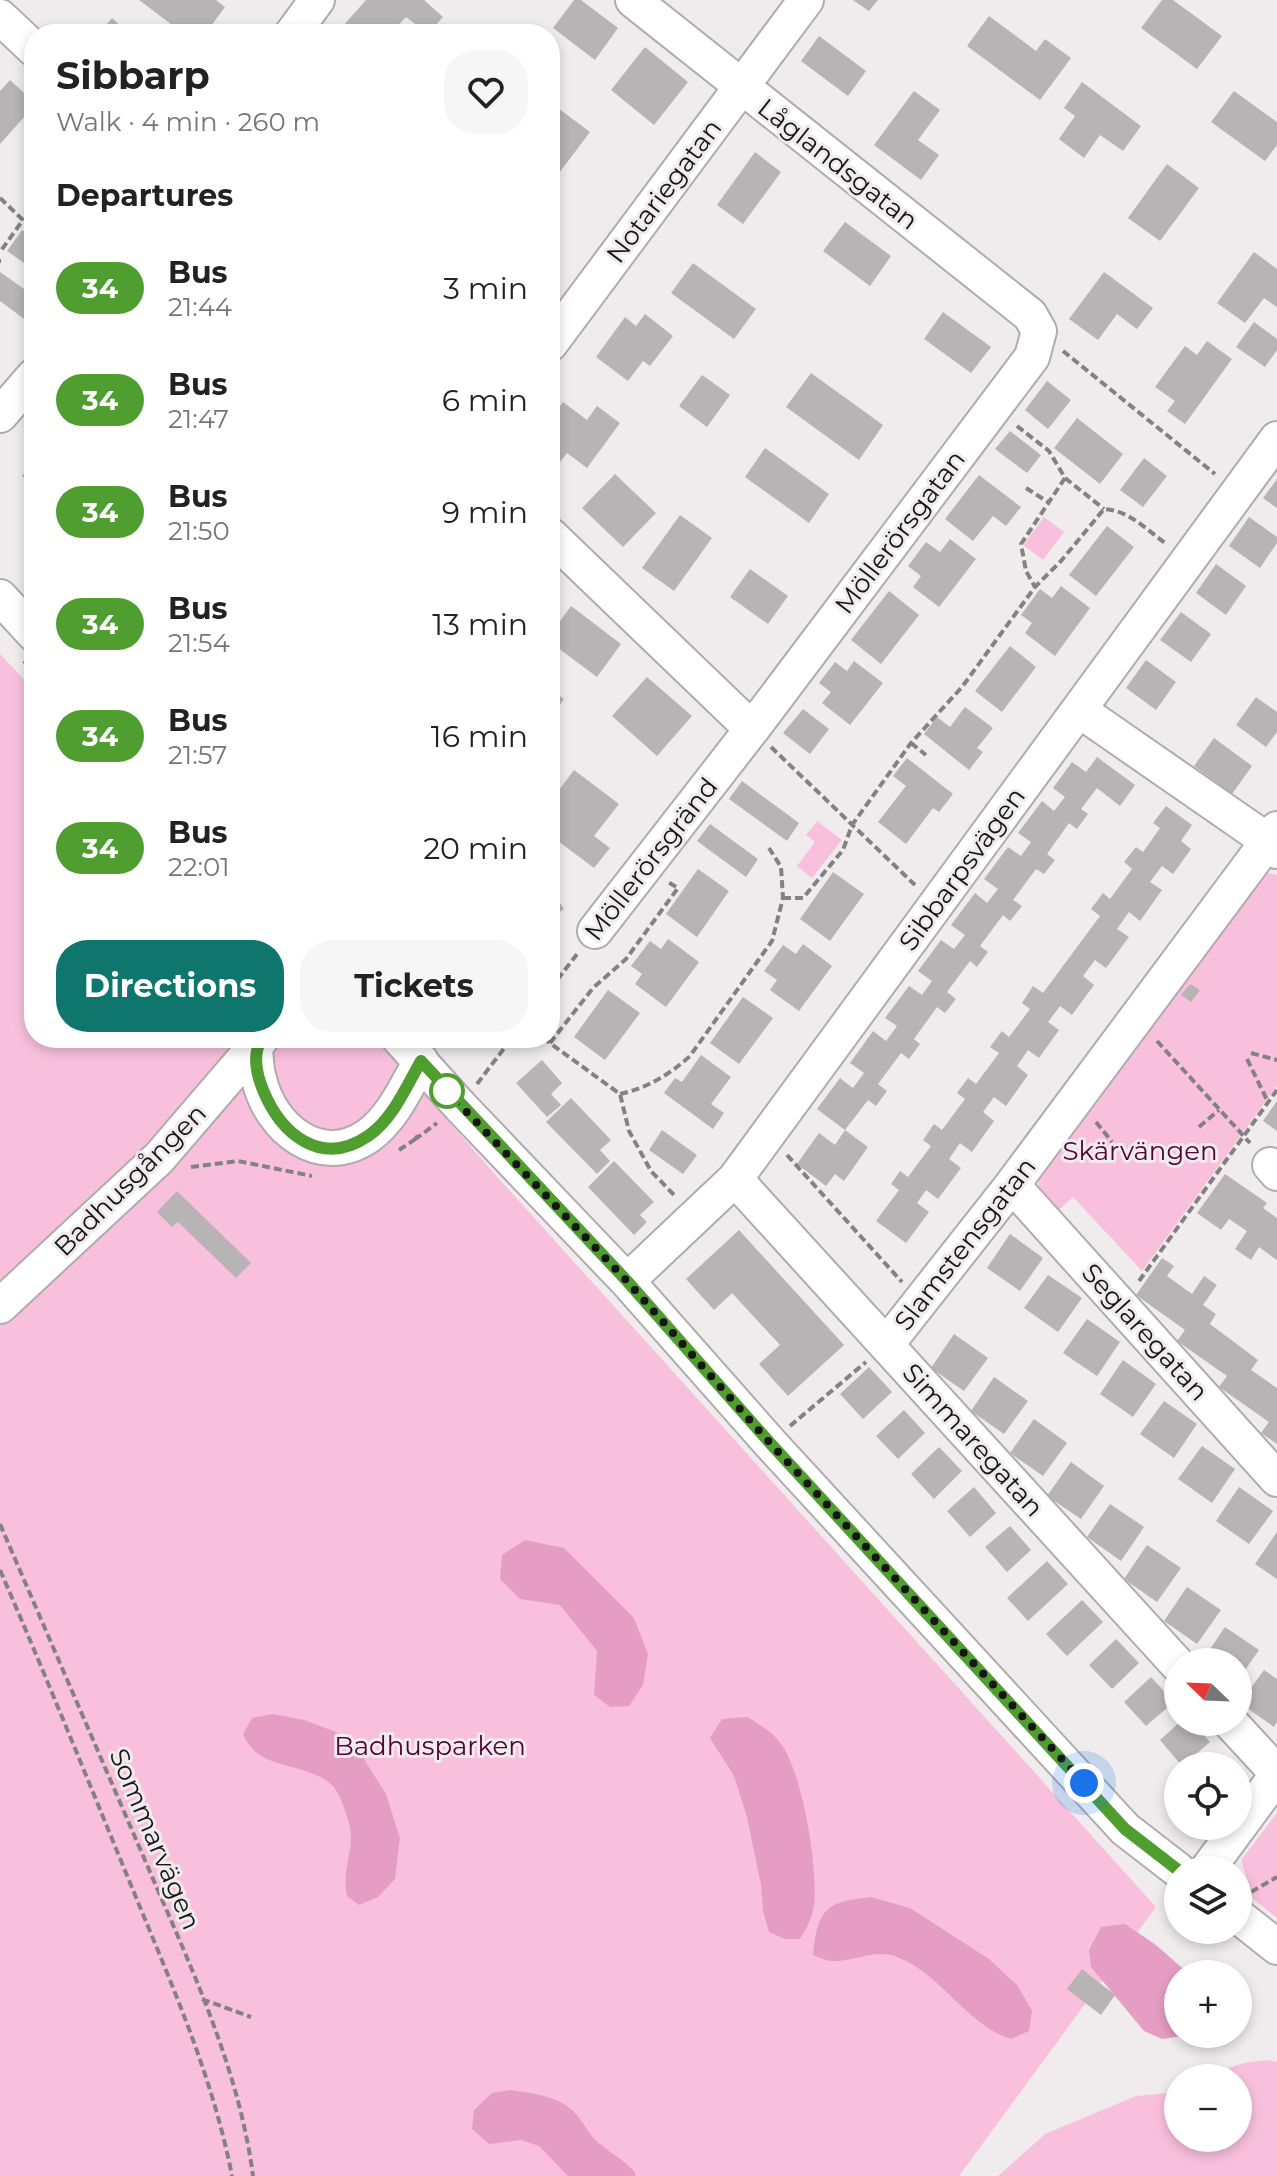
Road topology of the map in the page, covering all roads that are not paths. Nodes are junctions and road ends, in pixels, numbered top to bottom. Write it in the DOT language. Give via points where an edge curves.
graph roads {
  1 [pos="317,0"];
  2 [pos="633,0"];
  3 [pos="806,0"];
  4 [pos="0,17"];
  5 [pos="299,24"];
  6 [pos="24,40"];
  7 [pos="741,88"];
  8 [pos="560,331"];
  9 [pos="1039,331"];
  10 [pos="24,387"];
  11 [pos="0,415"];
  12 [pos="1277,439"];
  13 [pos="560,545"];
  14 [pos="0,597"];
  15 [pos="24,623"];
  16 [pos="1079,710"];
  17 [pos="752,729"];
  18 [pos="1274,840"];
  19 [pos="595,931"];
  20 [pos="255,1048"];
  21 [pos="259,1048"];
  22 [pos="410,1050"];
  23 [pos="735,1179"];
  24 [pos="1012,1185"];
  25 [pos="627,1281"];
  26 [pos="0,1306"];
  27 [pos="886,1345"];
  28 [pos="1277,1479"];
  29 [pos="1164,1650"];
  30 [pos="1243,1736"];
  31 [pos="1277,1774"];
  32 [pos="1217,1856"];
  33 [pos="1164,1859"];
  34 [pos="1252,1914"];
  35 [pos="1277,1947"];
  1 -- 5 [label="street"];
  2 -- 7 [label="street, Låglandsgatan"];
  3 -- 7 [label="street, Notariegatan"];
  4 -- 6 [label="street"];
  7 -- 8 [label="street, Notariegatan"];
  7 -- 9 [label="street, Låglandsgatan" via="1030,315"];
  9 -- 17 [label="street, Möllerörsgatan" via="1032,357"];
  10 -- 11 [label="street"];
  12 -- 16 [label="street, Sibbarpsvägen"];
  13 -- 17 [label="street"];
  14 -- 15 [label="street"];
  16 -- 18 [label="street"];
  16 -- 23 [label="street, Sibbarpsvägen"];
  17 -- 19 [label="street, Möllerörsgränd"];
  18 -- 24 [label="street, Slamstensgatan"];
  20 -- 26 [label="street, Badhusgången" via="142,1173"];
  21 -- 22 [label="street" via="259,1080 271,1111 300,1141 334,1149 369,1135 391,1113"];
  22 -- 25 [label="street"];
  23 -- 25 [label="street, Sibbarpsvägen"];
  23 -- 27 [label="street, Simmaregatan"];
  24 -- 27 [label="street, Slamstensgatan"];
  24 -- 28 [label="street, Seglaregatan"];
  25 -- 33 [label="street" via="1125,1829"];
  27 -- 29 [label="street, Simmaregatan"];
  30 -- 31 [label="street"];
  31 -- 32 [label="street"];
  34 -- 35 [label="street"];
}
